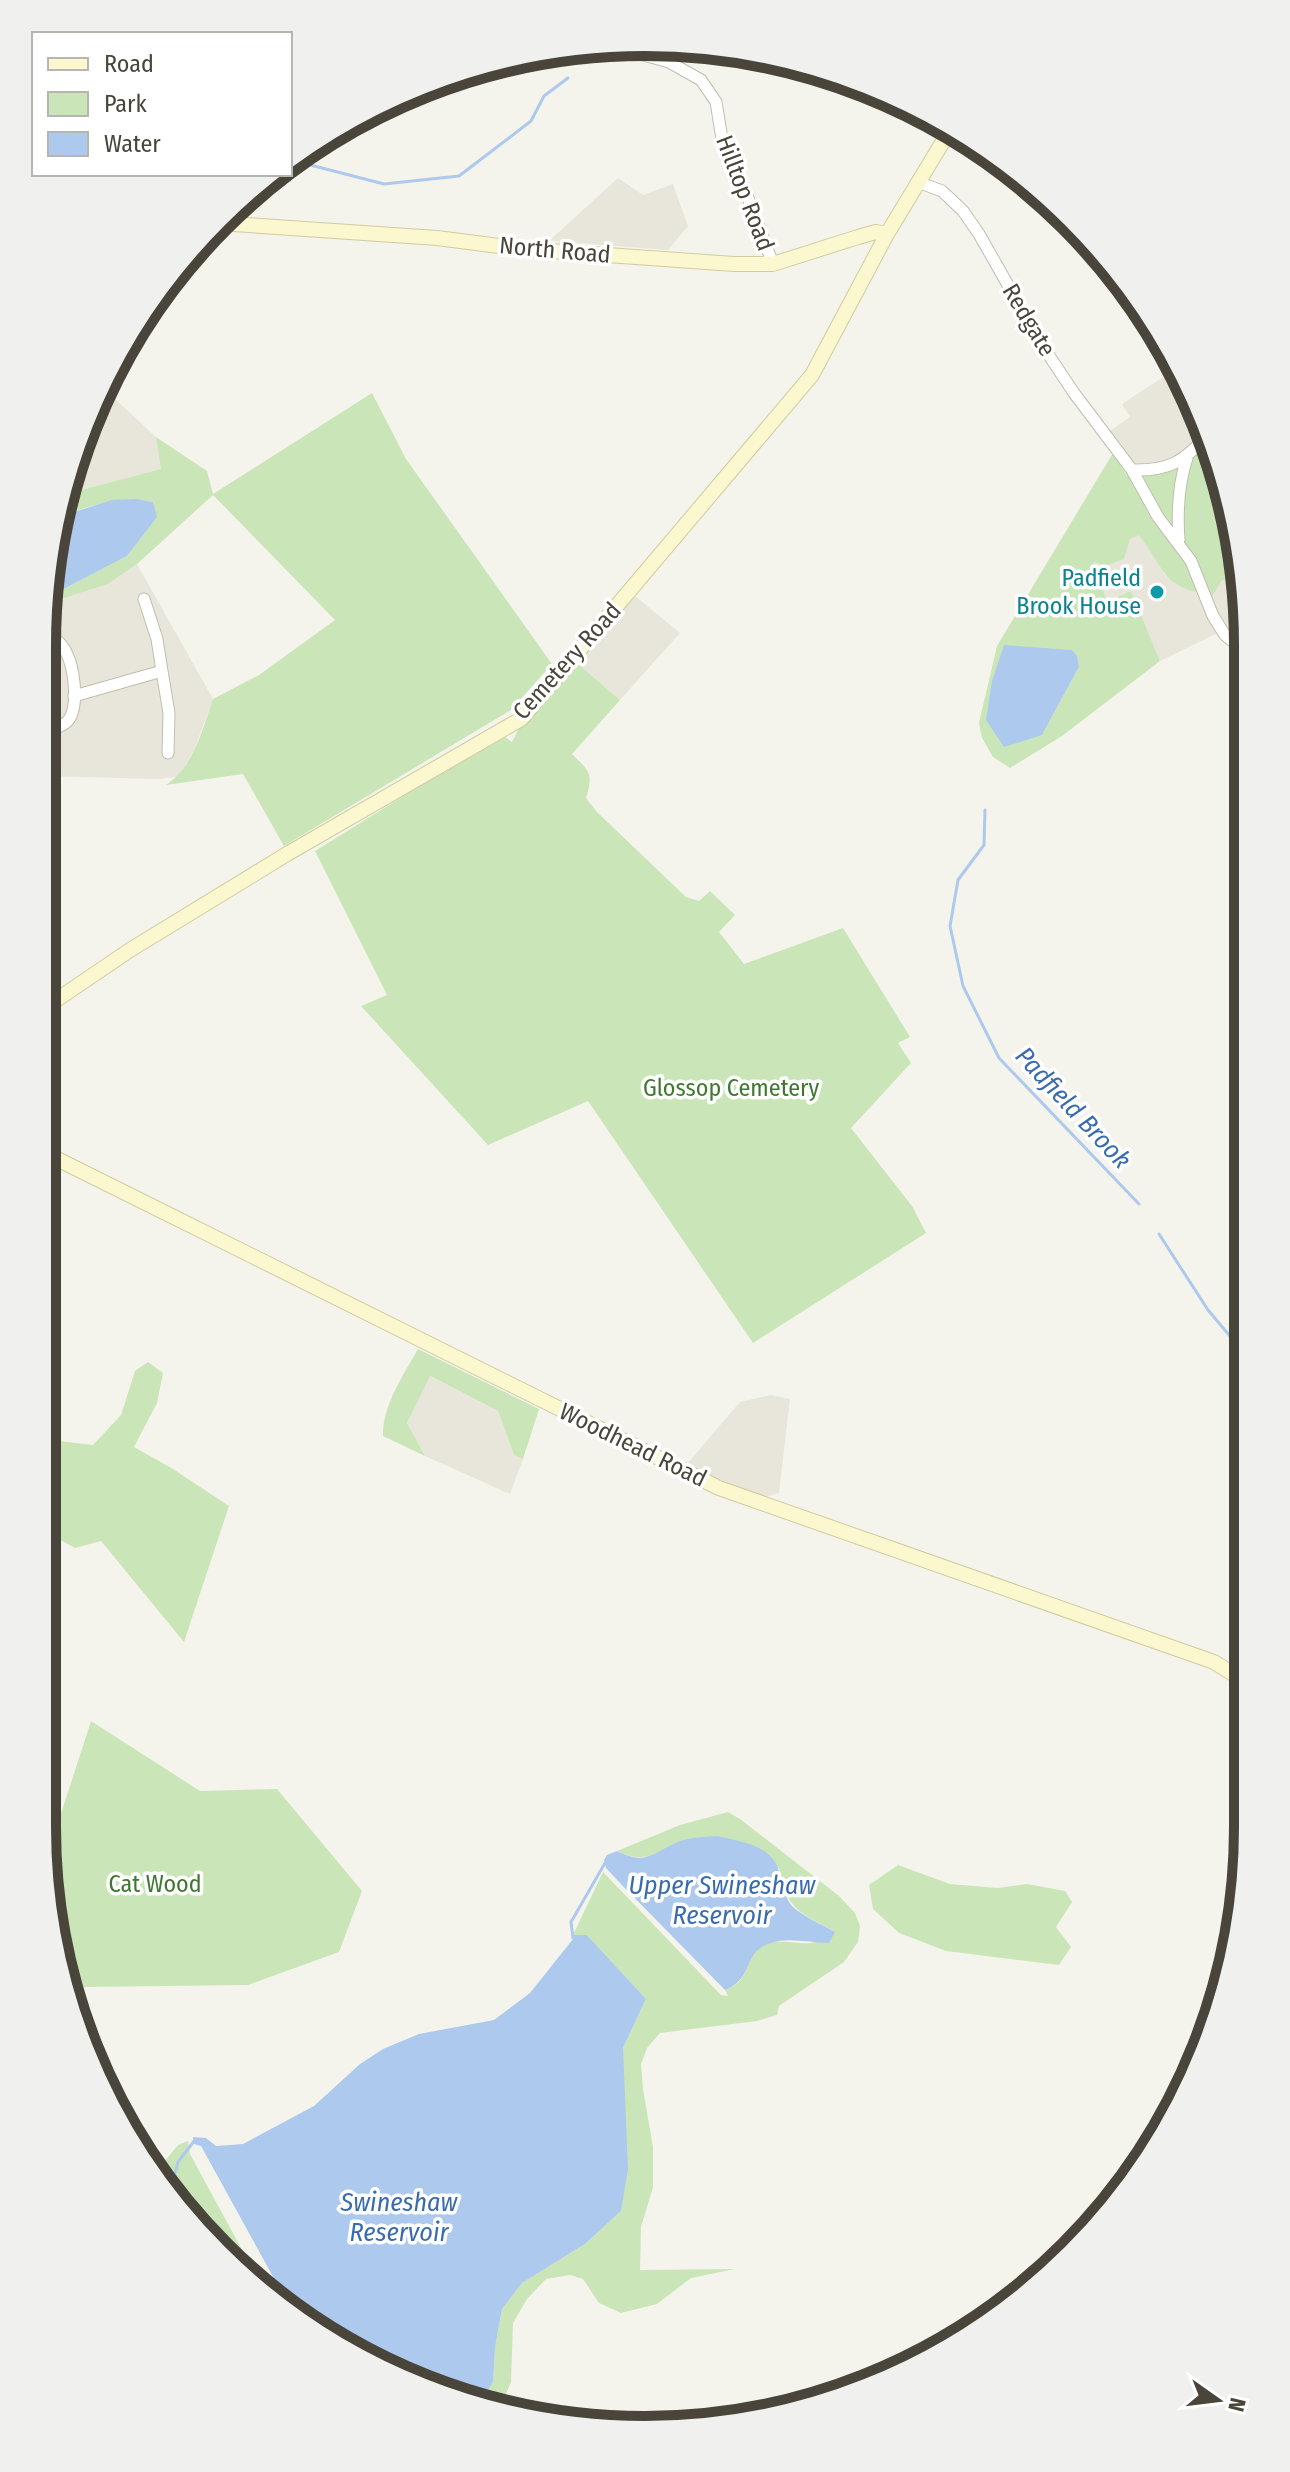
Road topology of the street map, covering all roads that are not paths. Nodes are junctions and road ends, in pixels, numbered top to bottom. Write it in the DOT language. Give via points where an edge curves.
graph roads {
  1 [pos="647,56"];
  2 [pos="945,138"];
  3 [pos="918,182"];
  4 [pos="234,224"];
  5 [pos="887,234"];
  6 [pos="773,264"];
  7 [pos="1199,445"];
  8 [pos="1187,458"];
  9 [pos="1132,470"];
  10 [pos="1179,542"];
  11 [pos="144,599"];
  12 [pos="56,639"];
  13 [pos="1234,642"];
  14 [pos="162,671"];
  15 [pos="74,696"];
  16 [pos="56,728"];
  17 [pos="168,753"];
  18 [pos="56,1000"];
  19 [pos="56,1158"];
  20 [pos="1234,1675"];
  1 -- 6 [label="street, Hilltop Road" via="701,80 716,102 724,151"];
  2 -- 3 [label="street, Cemetery Road"];
  3 -- 5 [label="street, Cemetery Road"];
  3 -- 9 [label="street, Redgate" via="942,191 963,211 1042,345"];
  4 -- 6 [label="street, North Road"];
  5 -- 6 [label="street, North Road" via="876,232"];
  5 -- 18 [label="street, Cemetery Road" via="802,389 521,719 274,862"];
  7 -- 8 [label="street"];
  8 -- 9 [label="street"];
  8 -- 10 [label="street" via="1177,514"];
  9 -- 10 [label="street, Redgate"];
  10 -- 13 [label="street, Redgate" via="1213,616"];
  11 -- 14 [label="street"];
  12 -- 15 [label="street" via="67,653"];
  14 -- 15 [label="street"];
  14 -- 17 [label="street"];
  15 -- 16 [label="street" via="71,717"];
  19 -- 20 [label="street, Woodhead Road" via="719,1488 1200,1657"];
}
